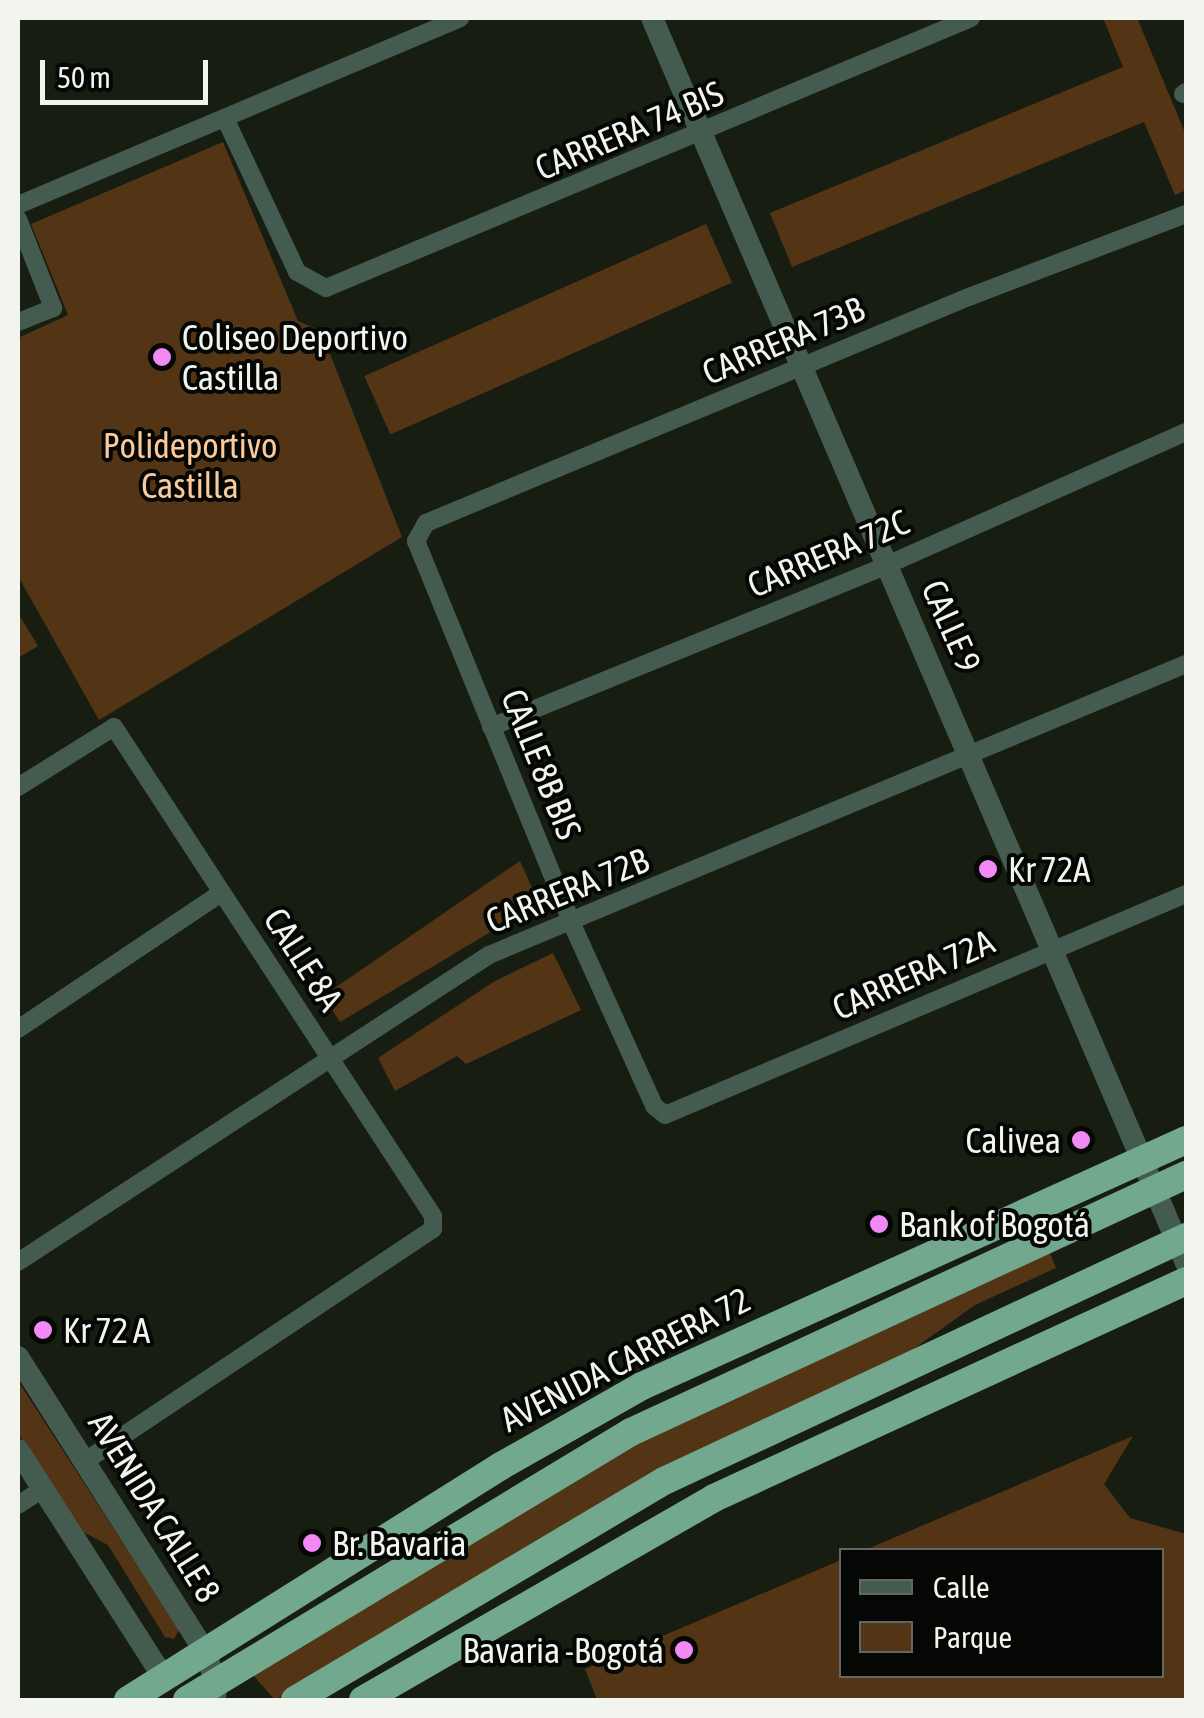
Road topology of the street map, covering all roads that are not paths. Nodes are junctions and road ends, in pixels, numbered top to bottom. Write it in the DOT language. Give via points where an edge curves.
graph roads {
  1 [pos="460,18"];
  2 [pos="652,18"];
  3 [pos="971,18"];
  4 [pos="224,118"];
  5 [pos="702,134"];
  6 [pos="18,205"];
  7 [pos="1186,214"];
  8 [pos="18,219"];
  9 [pos="18,322"];
  10 [pos="802,368"];
  11 [pos="1186,432"];
  12 [pos="416,542"];
  13 [pos="887,565"];
  14 [pos="1186,664"];
  15 [pos="491,727"];
  16 [pos="969,757"];
  17 [pos="18,788"];
  18 [pos="221,893"];
  19 [pos="1186,894"];
  20 [pos="572,924"];
  21 [pos="1052,950"];
  22 [pos="18,1029"];
  23 [pos="330,1059"];
  24 [pos="665,1115"];
  25 [pos="1186,1140"];
  26 [pos="1141,1158"];
  27 [pos="1186,1175"];
  28 [pos="1155,1188"];
  29 [pos="1183,1247"];
  30 [pos="18,1262"];
  31 [pos="1186,1281"];
  32 [pos="18,1358"];
  33 [pos="18,1450"];
  34 [pos="85,1461"];
  35 [pos="43,1489"];
  36 [pos="18,1505"];
  37 [pos="205,1652"];
  38 [pos="164,1678"];
  39 [pos="216,1691"];
  40 [pos="128,1700"];
  41 [pos="188,1700"];
  42 [pos="296,1700"];
  43 [pos="363,1700"];
  1 -- 4 [label="street"];
  2 -- 5 [label="street, CALLE 9"];
  3 -- 5 [label="street, CARRERA 74 BIS"];
  4 -- 5 [label="street, CARRERA 74 BIS" via="297,272 326,288"];
  4 -- 6 [label="street"];
  5 -- 10 [label="street, CALLE 9"];
  7 -- 10 [label="street, CARRERA 73B"];
  8 -- 9 [label="street" via="54,308"];
  10 -- 12 [label="street, CARRERA 73B" via="426,523"];
  10 -- 13 [label="street, CALLE 9"];
  11 -- 13 [label="street, CARRERA 72C"];
  12 -- 15 [label="street, CALLE 8B BIS"];
  13 -- 15 [label="street, CARRERA 72C"];
  13 -- 16 [label="street, CALLE 9"];
  14 -- 16 [label="street, CARRERA 72B"];
  15 -- 20 [label="street, CALLE 8B BIS"];
  16 -- 20 [label="street, CARRERA 72B"];
  16 -- 21 [label="street, CALLE 9"];
  17 -- 18 [label="street, CALLE 8A" via="114,727"];
  18 -- 22 [label="street"];
  18 -- 23 [label="street, CALLE 8A"];
  19 -- 21 [label="street, CARRERA 72A"];
  20 -- 23 [label="street, CARRERA 72B" via="463,969"];
  20 -- 24 [label="street, CALLE 8B BIS" via="654,1106"];
  21 -- 24 [label="street, CARRERA 72A"];
  21 -- 26 [label="street, CALLE 9"];
  23 -- 30 [label="street, CARRERA 72B"];
  23 -- 34 [label="street, CALLE 8A" via="433,1216 433,1229"];
  25 -- 26 [label="highway, AVENIDA CARRERA 72"];
  26 -- 28 [label="street, CALLE 9"];
  26 -- 37 [label="highway, AVENIDA CARRERA 72" via="625,1395"];
  27 -- 28 [label="highway, AVENIDA CARRERA 72"];
  28 -- 29 [label="street, CALLE 9"];
  28 -- 39 [label="highway, AVENIDA CARRERA 72" via="631,1432"];
  29 -- 42 [label="highway" via="664,1481"];
  31 -- 43 [label="highway" via="714,1498"];
  32 -- 34 [label="street, AVENIDA CALLE 8"];
  33 -- 35 [label="street"];
  34 -- 37 [label="street, AVENIDA CALLE 8"];
  35 -- 36 [label="street"];
  35 -- 38 [label="street"];
  37 -- 38 [label="highway, AVENIDA CARRERA 72"];
  37 -- 39 [label="street, AVENIDA CALLE 8"];
  38 -- 40 [label="highway, AVENIDA CARRERA 72"];
  39 -- 41 [label="highway, AVENIDA CARRERA 72"];
}
